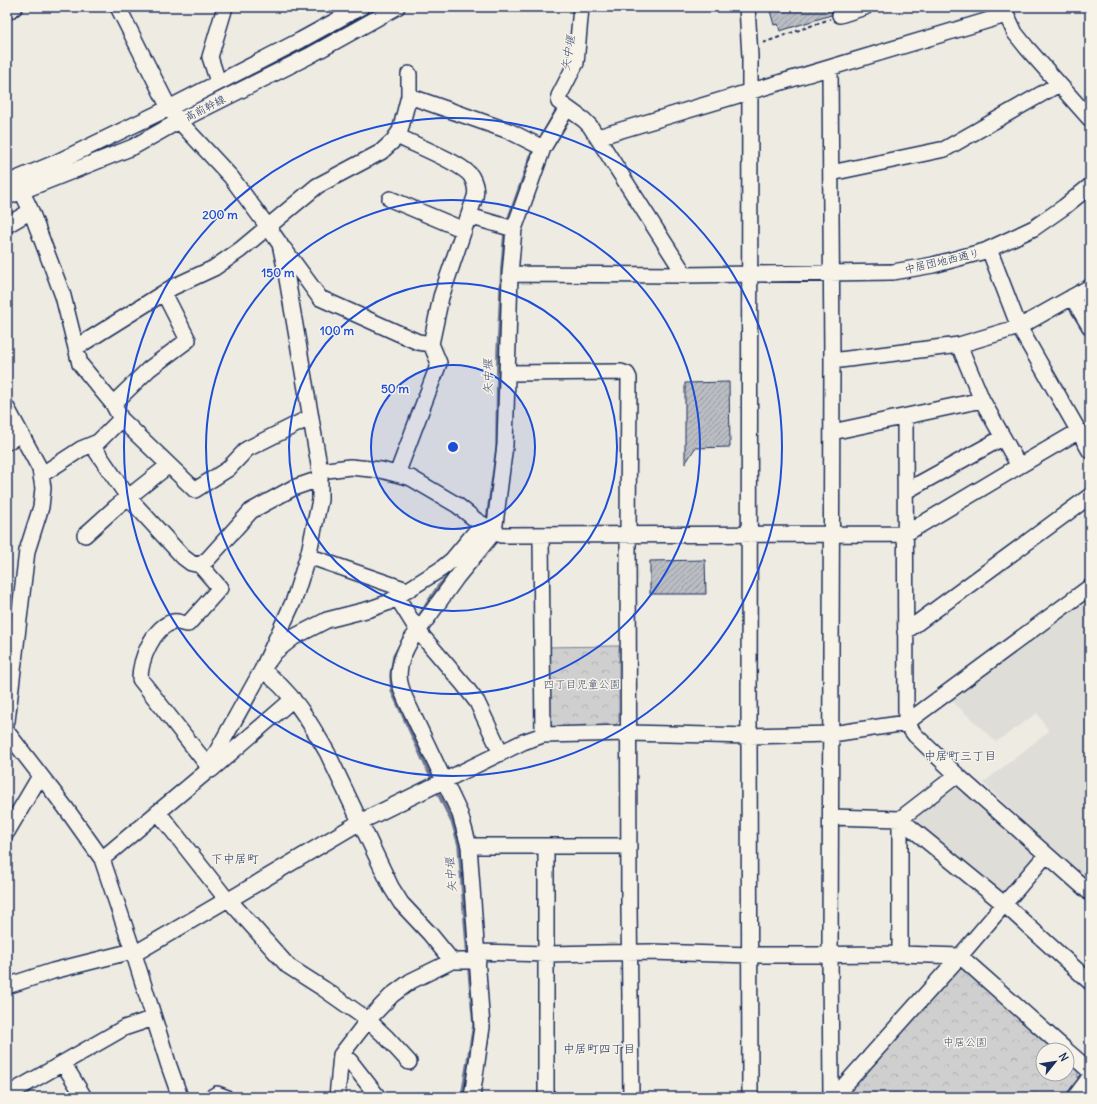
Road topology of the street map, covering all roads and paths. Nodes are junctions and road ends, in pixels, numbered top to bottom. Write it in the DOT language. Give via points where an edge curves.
graph roads {
  1 [pos="15,7"];
  2 [pos="118,7"];
  3 [pos="225,7"];
  4 [pos="361,7"];
  5 [pos="397,7"];
  6 [pos="581,7"];
  7 [pos="747,7"];
  8 [pos="865,7"];
  9 [pos="1005,11"];
  10 [pos="7,12"];
  11 [pos="840,15"];
  12 [pos="763,43"];
  13 [pos="830,68"];
  14 [pos="409,74"];
  15 [pos="218,82"];
  16 [pos="1059,84"];
  17 [pos="750,92"];
  18 [pos="409,96"];
  19 [pos="169,108"];
  20 [pos="567,108"];
  21 [pos="1090,119"];
  22 [pos="179,121"];
  23 [pos="397,136"];
  24 [pos="598,137"];
  25 [pos="543,148"];
  26 [pos="831,173"];
  27 [pos="7,183"];
  28 [pos="1090,186"];
  29 [pos="22,192"];
  30 [pos="7,197"];
  31 [pos="390,199"];
  32 [pos="31,211"];
  33 [pos="466,223"];
  34 [pos="7,225"];
  35 [pos="268,227"];
  36 [pos="514,229"];
  37 [pos="280,244"];
  38 [pos="989,249"];
  39 [pos="750,273"];
  40 [pos="831,273"];
  41 [pos="510,274"];
  42 [pos="685,275"];
  43 [pos="1090,287"];
  44 [pos="164,293"];
  45 [pos="1072,297"];
  46 [pos="1019,327"];
  47 [pos="1090,328"];
  48 [pos="431,344"];
  49 [pos="959,344"];
  50 [pos="77,347"];
  51 [pos="832,361"];
  52 [pos="507,373"];
  53 [pos="982,400"];
  54 [pos="113,404"];
  55 [pos="7,408"];
  56 [pos="905,416"];
  57 [pos="311,417"];
  58 [pos="121,419"];
  59 [pos="1079,431"];
  60 [pos="832,432"];
  61 [pos="21,434"];
  62 [pos="1002,438"];
  63 [pos="7,442"];
  64 [pos="92,445"];
  65 [pos="1090,451"];
  66 [pos="169,465"];
  67 [pos="1019,466"];
  68 [pos="41,474"];
  69 [pos="397,474"];
  70 [pos="319,475"];
  71 [pos="906,491"];
  72 [pos="1090,496"];
  73 [pos="128,497"];
  74 [pos="488,528"];
  75 [pos="749,534"];
  76 [pos="832,534"];
  77 [pos="905,534"];
  78 [pos="84,535"];
  79 [pos="541,536"];
  80 [pos="628,536"];
  81 [pos="308,556"];
  82 [pos="200,565"];
  83 [pos="1090,587"];
  84 [pos="402,594"];
  85 [pos="418,631"];
  86 [pos="905,632"];
  87 [pos="12,647"];
  88 [pos="262,670"];
  89 [pos="293,699"];
  90 [pos="7,721"];
  91 [pos="906,723"];
  92 [pos="7,732"];
  93 [pos="629,733"];
  94 [pos="832,734"];
  95 [pos="543,735"];
  96 [pos="749,736"];
  97 [pos="501,753"];
  98 [pos="207,770"];
  99 [pos="957,775"];
  100 [pos="40,776"];
  101 [pos="444,782"];
  102 [pos="158,812"];
  103 [pos="831,817"];
  104 [pos="900,819"];
  105 [pos="360,822"];
  106 [pos="7,832"];
  107 [pos="469,846"];
  108 [pos="546,846"];
  109 [pos="629,846"];
  110 [pos="1046,855"];
  111 [pos="102,859"];
  112 [pos="1090,893"];
  113 [pos="228,900"];
  114 [pos="1004,904"];
  115 [pos="134,952"];
  116 [pos="629,952"];
  117 [pos="546,954"];
  118 [pos="900,954"];
  119 [pos="751,955"];
  120 [pos="830,955"];
  121 [pos="960,956"];
  122 [pos="477,957"];
  123 [pos="452,961"];
  124 [pos="1090,982"];
  125 [pos="7,986"];
  126 [pos="154,1018"];
  127 [pos="368,1020"];
  128 [pos="1058,1042"];
  129 [pos="341,1055"];
  130 [pos="1075,1057"];
  131 [pos="409,1062"];
  132 [pos="63,1063"];
  133 [pos="1090,1071"];
  134 [pos="1090,1077"];
  135 [pos="7,1095"];
  136 [pos="84,1097"];
  137 [pos="180,1097"];
  138 [pos="212,1097"];
  139 [pos="225,1097"];
  140 [pos="337,1097"];
  141 [pos="378,1097"];
  142 [pos="472,1097"];
  143 [pos="546,1097"];
  144 [pos="631,1097"];
  145 [pos="750,1097"];
  146 [pos="831,1097"];
  147 [pos="834,1097"];
  148 [pos="1075,1097"];
  1 -- 10 [label="street"];
  2 -- 19 [label="street"];
  3 -- 15 [label="street" via="210,57"];
  4 -- 15 [label="street, 高前幹線"];
  5 -- 22 [label="street, 高前幹線" via="309,56"];
  6 -- 20 [label="street" via="576,63 558,96 558,102"];
  7 -- 17 [label="street"];
  8 -- 11 [label="street"];
  9 -- 13 [label="street"];
  9 -- 16 [label="street" via="1015,33"];
  11 -- 12 [label="path"];
  13 -- 17 [label="street"];
  13 -- 26 [label="street"];
  14 -- 18 [label="street"];
  15 -- 19 [label="street, 高前幹線"];
  16 -- 21 [label="street"];
  16 -- 26 [label="street" via="944,149"];
  17 -- 24 [label="street"];
  17 -- 39 [label="street"];
  18 -- 23 [label="street"];
  18 -- 25 [label="street" via="509,131"];
  19 -- 22 [label="street"];
  19 -- 27 [label="street, 高前幹線" via="55,163"];
  20 -- 24 [label="street" via="584,120"];
  20 -- 25 [label="street"];
  22 -- 29 [label="street, 高前幹線" via="132,147"];
  22 -- 35 [label="street" via="231,177"];
  23 -- 33 [label="street" via="460,166 470,175 477,189"];
  23 -- 35 [label="street" via="381,152 317,186"];
  24 -- 42 [label="street"];
  25 -- 36 [label="street"];
  26 -- 40 [label="street"];
  28 -- 38 [label="street, 中居団地西通り" via="1034,228"];
  29 -- 30 [label="street, 高前幹線"];
  29 -- 32 [label="street"];
  31 -- 33 [label="street"];
  32 -- 34 [label="street"];
  32 -- 50 [label="street" via="64,296"];
  33 -- 36 [label="street"];
  33 -- 48 [label="street" via="441,297"];
  35 -- 37 [label="street"];
  35 -- 44 [label="street" via="214,268"];
  36 -- 41 [label="street"];
  37 -- 48 [label="street" via="320,298 418,342"];
  37 -- 57 [label="street"];
  38 -- 40 [label="street, 中居団地西通り" via="933,265 893,272"];
  38 -- 46 [label="street"];
  39 -- 40 [label="street, 中居団地西通り"];
  39 -- 42 [label="street, 中居団地西通り"];
  39 -- 75 [label="street"];
  40 -- 51 [label="street"];
  41 -- 42 [label="street, 中居団地西通り"];
  41 -- 52 [label="street"];
  43 -- 45 [label="street"];
  44 -- 50 [label="street"];
  44 -- 54 [label="street" via="188,340 149,369"];
  45 -- 46 [label="street"];
  45 -- 47 [label="street"];
  46 -- 49 [label="street"];
  46 -- 59 [label="street"];
  48 -- 69 [label="street" via="439,363"];
  49 -- 51 [label="street"];
  49 -- 53 [label="street"];
  50 -- 54 [label="street" via="80,364"];
  51 -- 60 [label="street"];
  52 -- 74 [label="street" via="505,445"];
  52 -- 80 [label="street" via="621,372 629,378"];
  53 -- 56 [label="street"];
  53 -- 62 [label="street"];
  54 -- 58 [label="street"];
  55 -- 61 [label="street"];
  56 -- 60 [label="street"];
  56 -- 71 [label="street"];
  57 -- 66 [label="street" via="247,449 228,469 195,490"];
  57 -- 70 [label="street"];
  58 -- 64 [label="street"];
  58 -- 66 [label="street"];
  59 -- 65 [label="street"];
  59 -- 67 [label="street"];
  60 -- 76 [label="street"];
  61 -- 63 [label="street"];
  61 -- 68 [label="street"];
  62 -- 67 [label="street"];
  62 -- 71 [label="street"];
  64 -- 68 [label="street"];
  64 -- 73 [label="street"];
  66 -- 73 [label="street"];
  67 -- 77 [label="street"];
  68 -- 87 [label="street" via="41,507 28,550"];
  69 -- 70 [label="street" via="350,467"];
  69 -- 74 [label="street" via="411,478 457,505"];
  70 -- 81 [label="street" via="320,500"];
  70 -- 82 [label="street" via="250,511"];
  71 -- 77 [label="street"];
  72 -- 86 [label="street"];
  73 -- 78 [label="street"];
  73 -- 82 [label="street" via="184,557 191,563"];
  74 -- 79 [label="street" via="501,535"];
  74 -- 84 [label="street" via="441,569"];
  74 -- 85 [label="street"];
  75 -- 76 [label="street"];
  75 -- 80 [label="street"];
  75 -- 96 [label="street"];
  76 -- 77 [label="street"];
  76 -- 94 [label="street"];
  77 -- 86 [label="street"];
  79 -- 80 [label="street"];
  79 -- 95 [label="street"];
  80 -- 93 [label="street"];
  81 -- 84 [label="street"];
  81 -- 88 [label="street" via="294,600"];
  82 -- 98 [label="street" via="220,588 188,624 173,622 162,628 148,645 140,668 140,679"];
  83 -- 91 [label="street"];
  84 -- 85 [label="street"];
  84 -- 88 [label="street" via="370,609 327,620 294,637 276,652"];
  85 -- 97 [label="street" via="477,702"];
  85 -- 101 [label="street" via="411,638 404,655 399,682"];
  86 -- 91 [label="street"];
  87 -- 90 [label="street"];
  88 -- 89 [label="street"];
  88 -- 98 [label="street"];
  89 -- 98 [label="street" via="212,770"];
  89 -- 105 [label="street" via="307,717 327,752"];
  91 -- 94 [label="street"];
  91 -- 99 [label="street"];
  92 -- 100 [label="street"];
  93 -- 95 [label="street"];
  93 -- 96 [label="street"];
  93 -- 109 [label="street"];
  94 -- 96 [label="street"];
  94 -- 103 [label="street"];
  95 -- 97 [label="street"];
  96 -- 119 [label="street"];
  97 -- 101 [label="street"];
  98 -- 102 [label="street"];
  99 -- 104 [label="street"];
  99 -- 110 [label="street"];
  100 -- 106 [label="street"];
  100 -- 111 [label="street"];
  101 -- 105 [label="street"];
  101 -- 107 [label="street" via="460,814"];
  102 -- 111 [label="street"];
  102 -- 113 [label="street"];
  103 -- 104 [label="street"];
  103 -- 120 [label="street"];
  104 -- 114 [label="street"];
  104 -- 118 [label="street"];
  105 -- 113 [label="street"];
  105 -- 123 [label="street" via="401,903"];
  107 -- 108 [label="street"];
  107 -- 122 [label="street"];
  108 -- 109 [label="street"];
  108 -- 117 [label="street"];
  109 -- 116 [label="street"];
  110 -- 112 [label="street"];
  110 -- 114 [label="street"];
  111 -- 115 [label="street"];
  113 -- 115 [label="street"];
  113 -- 127 [label="street" via="288,966"];
  114 -- 121 [label="street"];
  114 -- 124 [label="street"];
  115 -- 125 [label="street" via="53,971"];
  115 -- 126 [label="street"];
  116 -- 117 [label="street"];
  116 -- 119 [label="street"];
  116 -- 144 [label="street"];
  117 -- 122 [label="street"];
  117 -- 143 [label="street"];
  118 -- 120 [label="street"];
  118 -- 121 [label="street"];
  119 -- 120 [label="street"];
  119 -- 145 [label="street"];
  120 -- 146 [label="street"];
  121 -- 128 [label="street"];
  121 -- 147 [label="street"];
  122 -- 123 [label="street"];
  122 -- 142 [label="street" via="482,1027"];
  123 -- 127 [label="street" via="411,981 392,995"];
  126 -- 132 [label="street" via="124,1028"];
  126 -- 137 [label="street"];
  127 -- 129 [label="street"];
  127 -- 131 [label="street"];
  129 -- 140 [label="street"];
  129 -- 141 [label="street" via="350,1061"];
  130 -- 133 [label="street"];
  132 -- 135 [label="street"];
  132 -- 136 [label="street"];
  134 -- 148 [label="street"];
  138 -- 139 [label="street" via="217,1094"];
}
